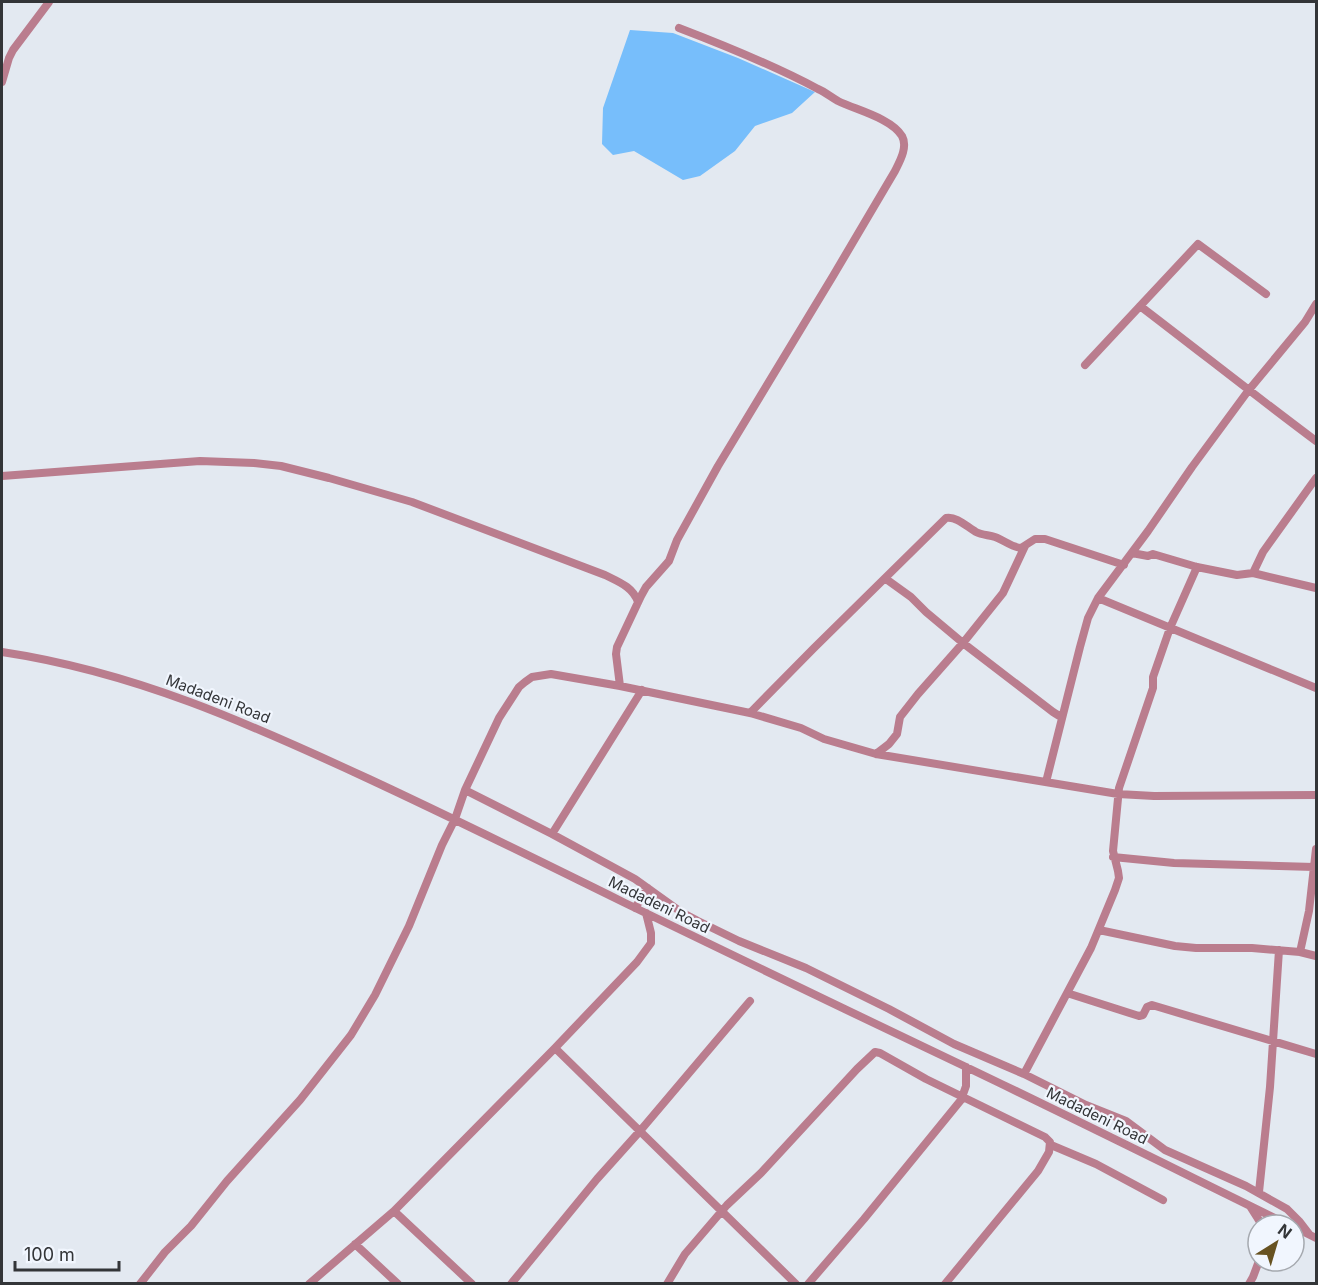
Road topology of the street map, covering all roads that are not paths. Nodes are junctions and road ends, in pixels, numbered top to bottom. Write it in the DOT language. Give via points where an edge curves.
graph roads {
  1 [pos="49,2"];
  2 [pos="679,28"];
  3 [pos="2,82"];
  4 [pos="1266,294"];
  5 [pos="1317,304"];
  6 [pos="1140,306"];
  7 [pos="1085,365"];
  8 [pos="1248,391"];
  9 [pos="1317,441"];
  10 [pos="2,476"];
  11 [pos="1317,478"];
  12 [pos="1025,546"];
  13 [pos="1132,553"];
  14 [pos="1124,565"];
  15 [pos="1197,567"];
  16 [pos="1253,573"];
  17 [pos="886,579"];
  18 [pos="1317,588"];
  19 [pos="1098,598"];
  20 [pos="638,602"];
  21 [pos="1170,628"];
  22 [pos="963,643"];
  23 [pos="2,652"];
  24 [pos="620,686"];
  25 [pos="1317,688"];
  26 [pos="642,690"];
  27 [pos="750,714"];
  28 [pos="1061,717"];
  29 [pos="876,754"];
  30 [pos="1046,782"];
  31 [pos="465,789"];
  32 [pos="1118,794"];
  33 [pos="1317,795"];
  34 [pos="455,819"];
  35 [pos="552,834"];
  36 [pos="1317,849"];
  37 [pos="1113,857"];
  38 [pos="1314,867"];
  39 [pos="648,888"];
  40 [pos="635,908"];
  41 [pos="646,913"];
  42 [pos="1099,930"];
  43 [pos="1279,950"];
  44 [pos="1300,952"];
  45 [pos="1317,956"];
  46 [pos="1067,993"];
  47 [pos="750,1001"];
  48 [pos="1272,1040"];
  49 [pos="555,1048"];
  50 [pos="1317,1054"];
  51 [pos="966,1067"];
  52 [pos="1024,1074"];
  53 [pos="963,1097"];
  54 [pos="640,1131"];
  55 [pos="1050,1145"];
  56 [pos="1259,1192"];
  57 [pos="1163,1200"];
  58 [pos="1250,1206"];
  59 [pos="394,1210"];
  60 [pos="722,1212"];
  61 [pos="1254,1213"];
  62 [pos="1265,1213"];
  63 [pos="1313,1236"];
  64 [pos="355,1244"];
  65 [pos="141,1284"];
  66 [pos="309,1284"];
  67 [pos="398,1284"];
  68 [pos="472,1284"];
  69 [pos="511,1284"];
  70 [pos="667,1284"];
  71 [pos="796,1284"];
  72 [pos="808,1284"];
  73 [pos="945,1284"];
  1 -- 3 [label="street" via="13,50"];
  2 -- 20 [label="street" via="775,68 878,118 894,127 904,146 895,171 718,466 669,561"];
  4 -- 6 [label="street" via="1198,243"];
  5 -- 8 [label="street"];
  6 -- 7 [label="street"];
  6 -- 8 [label="street"];
  8 -- 9 [label="street"];
  8 -- 13 [label="street"];
  10 -- 20 [label="street" via="200,461 280,466 412,502 605,575 634,592"];
  11 -- 16 [label="street" via="1263,552"];
  12 -- 14 [label="street" via="1035,539 1044,539"];
  12 -- 17 [label="street" via="1013,546 974,531 950,517"];
  12 -- 22 [label="street" via="1003,592"];
  13 -- 14 [label="street"];
  13 -- 15 [label="street" via="1153,554"];
  14 -- 19 [label="street"];
  15 -- 16 [label="street"];
  15 -- 21 [label="street"];
  16 -- 18 [label="street"];
  17 -- 22 [label="street"];
  17 -- 27 [label="street"];
  19 -- 21 [label="street"];
  19 -- 28 [label="street" via="1088,618"];
  20 -- 24 [label="street" via="617,647"];
  21 -- 25 [label="street"];
  21 -- 32 [label="street"];
  22 -- 28 [label="street"];
  22 -- 29 [label="street" via="900,717 897,734"];
  23 -- 34 [label="street, Madadeni Road" via="72,665 179,697 283,739"];
  24 -- 26 [label="street"];
  24 -- 31 [label="street" via="551,674 532,677 514,694"];
  26 -- 27 [label="street"];
  26 -- 35 [label="street"];
  27 -- 29 [label="street"];
  28 -- 30 [label="street"];
  29 -- 30 [label="street"];
  30 -- 32 [label="street"];
  31 -- 34 [label="street"];
  31 -- 35 [label="street"];
  32 -- 33 [label="street"];
  32 -- 37 [label="street"];
  34 -- 40 [label="street, Madadeni Road"];
  34 -- 65 [label="street" via="404,937 351,1035"];
  35 -- 39 [label="street"];
  36 -- 38 [label="street"];
  37 -- 38 [label="street"];
  37 -- 42 [label="street" via="1119,878"];
  38 -- 44 [label="street"];
  39 -- 40 [label="street"];
  39 -- 52 [label="street" via="698,921 806,968 935,1035"];
  40 -- 41 [label="street, Madadeni Road"];
  41 -- 49 [label="street" via="652,938 648,948"];
  41 -- 51 [label="street, Madadeni Road"];
  42 -- 43 [label="street" via="1175,946"];
  42 -- 46 [label="street"];
  43 -- 44 [label="street"];
  43 -- 48 [label="street"];
  44 -- 45 [label="street"];
  46 -- 48 [label="street" via="1139,1016 1152,1005"];
  46 -- 52 [label="street"];
  47 -- 54 [label="street"];
  48 -- 50 [label="street"];
  48 -- 56 [label="street"];
  49 -- 54 [label="street"];
  49 -- 59 [label="street"];
  51 -- 53 [label="street"];
  51 -- 58 [label="street, Madadeni Road"];
  52 -- 56 [label="street" via="1125,1121 1165,1150"];
  53 -- 55 [label="street" via="1045,1137"];
  53 -- 60 [label="street" via="875,1052"];
  53 -- 72 [label="street"];
  54 -- 60 [label="street"];
  54 -- 69 [label="street"];
  55 -- 57 [label="street" via="1096,1164"];
  55 -- 73 [label="street" via="1038,1172"];
  56 -- 63 [label="street" via="1287,1209"];
  58 -- 61 [label="street"];
  58 -- 62 [label="street, Madadeni Road"];
  59 -- 64 [label="street"];
  59 -- 68 [label="street"];
  60 -- 70 [label="street" via="685,1254"];
  60 -- 71 [label="street"];
  64 -- 66 [label="street"];
  64 -- 67 [label="street"];
}
